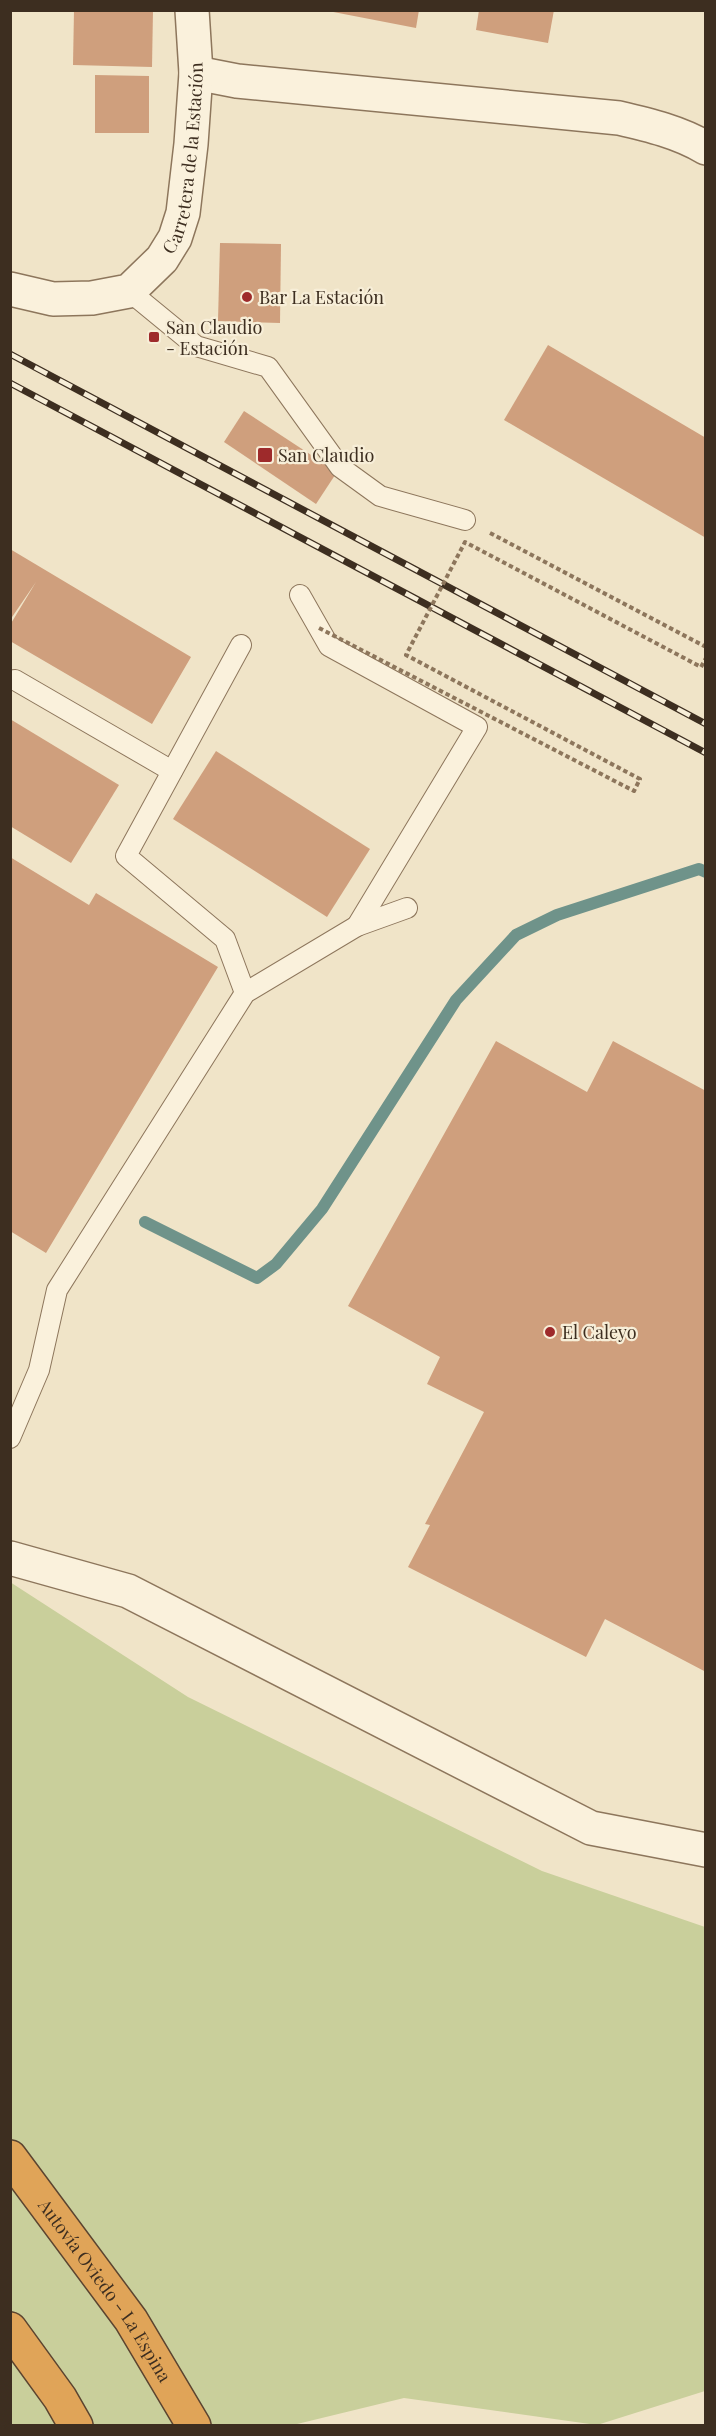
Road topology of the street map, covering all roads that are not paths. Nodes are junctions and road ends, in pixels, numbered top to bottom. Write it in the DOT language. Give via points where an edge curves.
graph roads {
  1 [pos="192,10"];
  2 [pos="196,73"];
  3 [pos="705,148"];
  4 [pos="10,289"];
  5 [pos="129,291"];
  6 [pos="465,520"];
  7 [pos="300,595"];
  8 [pos="241,645"];
  9 [pos="15,680"];
  10 [pos="172,771"];
  11 [pos="407,908"];
  12 [pos="357,926"];
  13 [pos="245,993"];
  14 [pos="10,1438"];
  15 [pos="10,1558"];
  16 [pos="705,1850"];
  17 [pos="10,2157"];
  18 [pos="10,2329"];
  19 [pos="76,2426"];
  20 [pos="194,2426"];
  1 -- 2 [label="street, Carretera de la Estación"];
  2 -- 3 [label="street" via="237,81 619,118 652,126"];
  2 -- 5 [label="street, Carretera de la Estación" via="183,213 175,238 162,259"];
  4 -- 5 [label="street" via="53,299 92,298"];
  5 -- 6 [label="lane" via="196,346 268,367 340,467 380,496"];
  7 -- 12 [label="lane" via="329,646 477,727"];
  8 -- 10 [label="lane"];
  9 -- 10 [label="lane"];
  10 -- 13 [label="lane" via="126,855 225,939"];
  11 -- 12 [label="lane"];
  12 -- 13 [label="lane"];
  13 -- 14 [label="lane" via="57,1290 39,1370"];
  15 -- 16 [label="street" via="128,1591 591,1828"];
  17 -- 20 [label="highway, Autovía Oviedo - La Espina" via="131,2320"];
  18 -- 19 [label="highway"];
}
